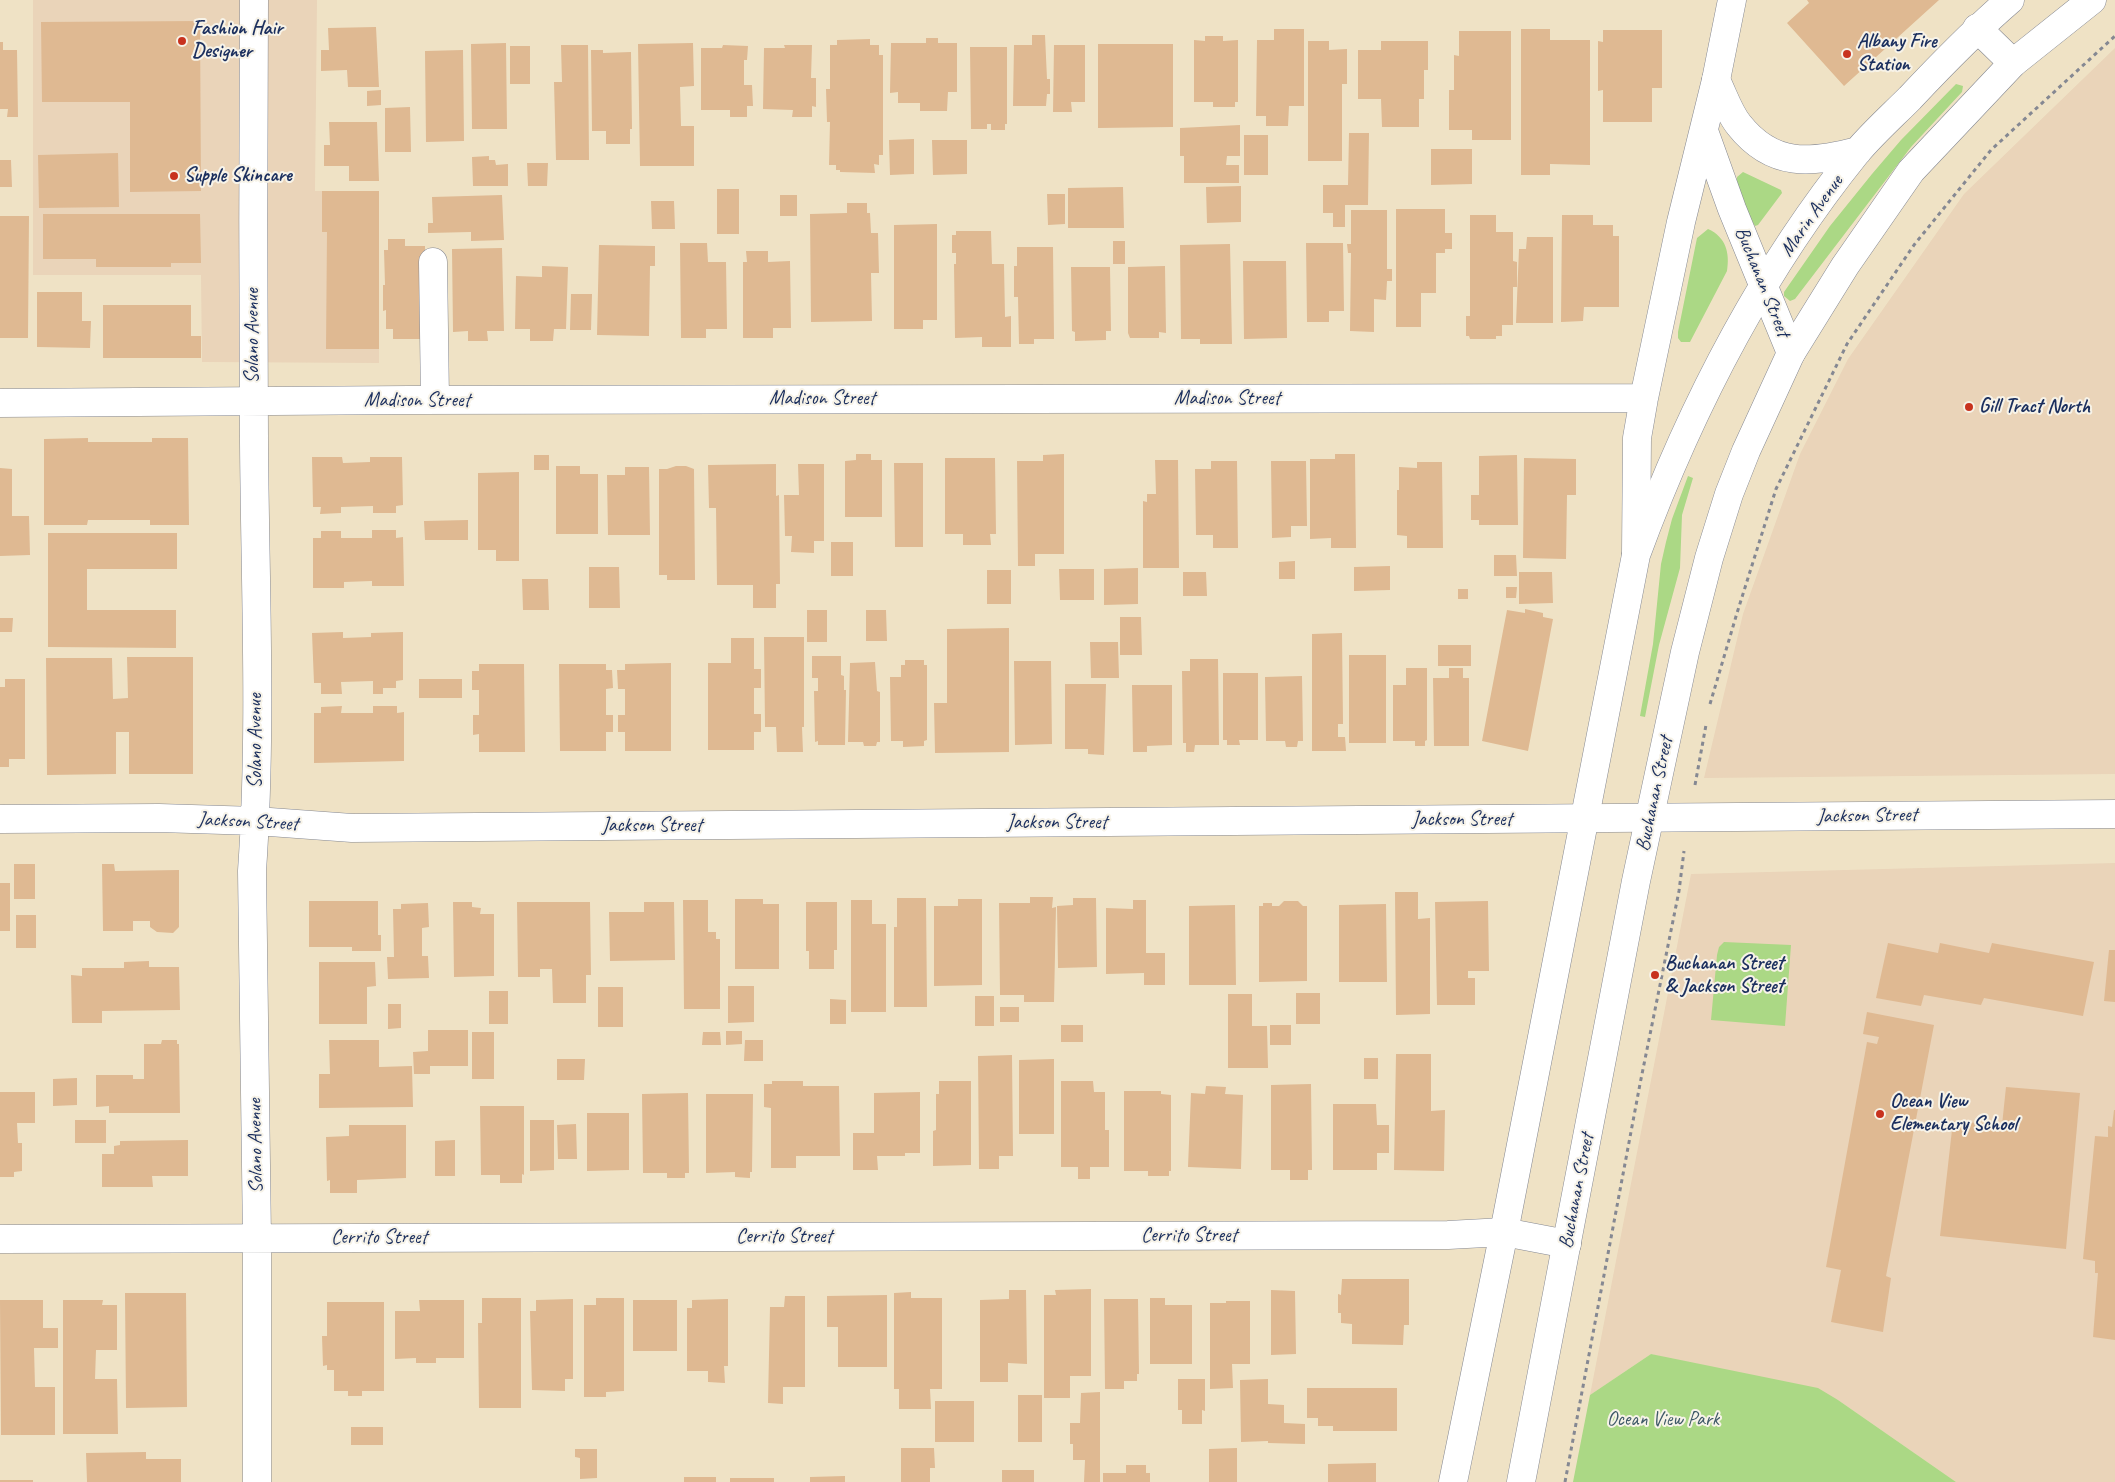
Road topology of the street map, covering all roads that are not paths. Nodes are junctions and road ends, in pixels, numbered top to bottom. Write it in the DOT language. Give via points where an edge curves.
graph roads {
  1 [pos="254,0"];
  2 [pos="1732,0"];
  3 [pos="2010,0"];
  4 [pos="2092,0"];
  5 [pos="1977,28"];
  6 [pos="2013,63"];
  7 [pos="1716,80"];
  8 [pos="1704,132"];
  9 [pos="1858,150"];
  10 [pos="433,262"];
  11 [pos="1764,286"];
  12 [pos="1791,353"];
  13 [pos="1644,398"];
  14 [pos="435,400"];
  15 [pos="254,402"];
  16 [pos="0,403"];
  17 [pos="1636,555"];
  18 [pos="2115,814"];
  19 [pos="1650,818"];
  20 [pos="0,819"];
  21 [pos="1584,819"];
  22 [pos="256,821"];
  23 [pos="1504,1232"];
  24 [pos="0,1239"];
  25 [pos="257,1239"];
  26 [pos="1567,1244"];
  27 [pos="257,1482"];
  28 [pos="1453,1482"];
  29 [pos="1521,1482"];
  1 -- 15 [label="street, Solano Avenue"];
  2 -- 7 [label="street"];
  3 -- 5 [label="street, Marin Avenue"];
  4 -- 6 [label="street"];
  5 -- 6 [label="street"];
  5 -- 9 [label="street, Marin Avenue"];
  6 -- 12 [label="street" via="1911,171 1845,266"];
  7 -- 8 [label="street"];
  7 -- 9 [label="street" via="1738,125 1765,149 1781,157 1826,159"];
  8 -- 11 [label="street, Buchanan Street"];
  8 -- 13 [label="street" via="1681,222"];
  9 -- 11 [label="street, Marin Avenue" via="1817,204"];
  10 -- 14 [label="street"];
  11 -- 12 [label="street, Buchanan Street"];
  11 -- 17 [label="street, Marin Avenue" via="1730,342 1686,434"];
  12 -- 19 [label="street, Buchanan Street" via="1729,494 1684,652"];
  13 -- 14 [label="street, Madison Street"];
  13 -- 17 [label="street" via="1637,438"];
  14 -- 15 [label="street, Madison Street"];
  15 -- 16 [label="street, Madison Street"];
  15 -- 22 [label="street, Solano Avenue"];
  17 -- 21 [label="street"];
  18 -- 19 [label="street, Jackson Street"];
  19 -- 21 [label="street, Jackson Street"];
  19 -- 26 [label="street, Buchanan Street"];
  20 -- 22 [label="street, Jackson Street"];
  21 -- 22 [label="street, Jackson Street" via="352,828"];
  21 -- 23 [label="street"];
  22 -- 25 [label="street, Solano Avenue" via="252,870"];
  23 -- 25 [label="street, Cerrito Street" via="1448,1235"];
  23 -- 26 [label="street, Cerrito Street"];
  23 -- 28 [label="street"];
  24 -- 25 [label="street, Cerrito Street"];
  25 -- 27 [label="street, Solano Avenue"];
  26 -- 29 [label="street, Buchanan Street"];
}
